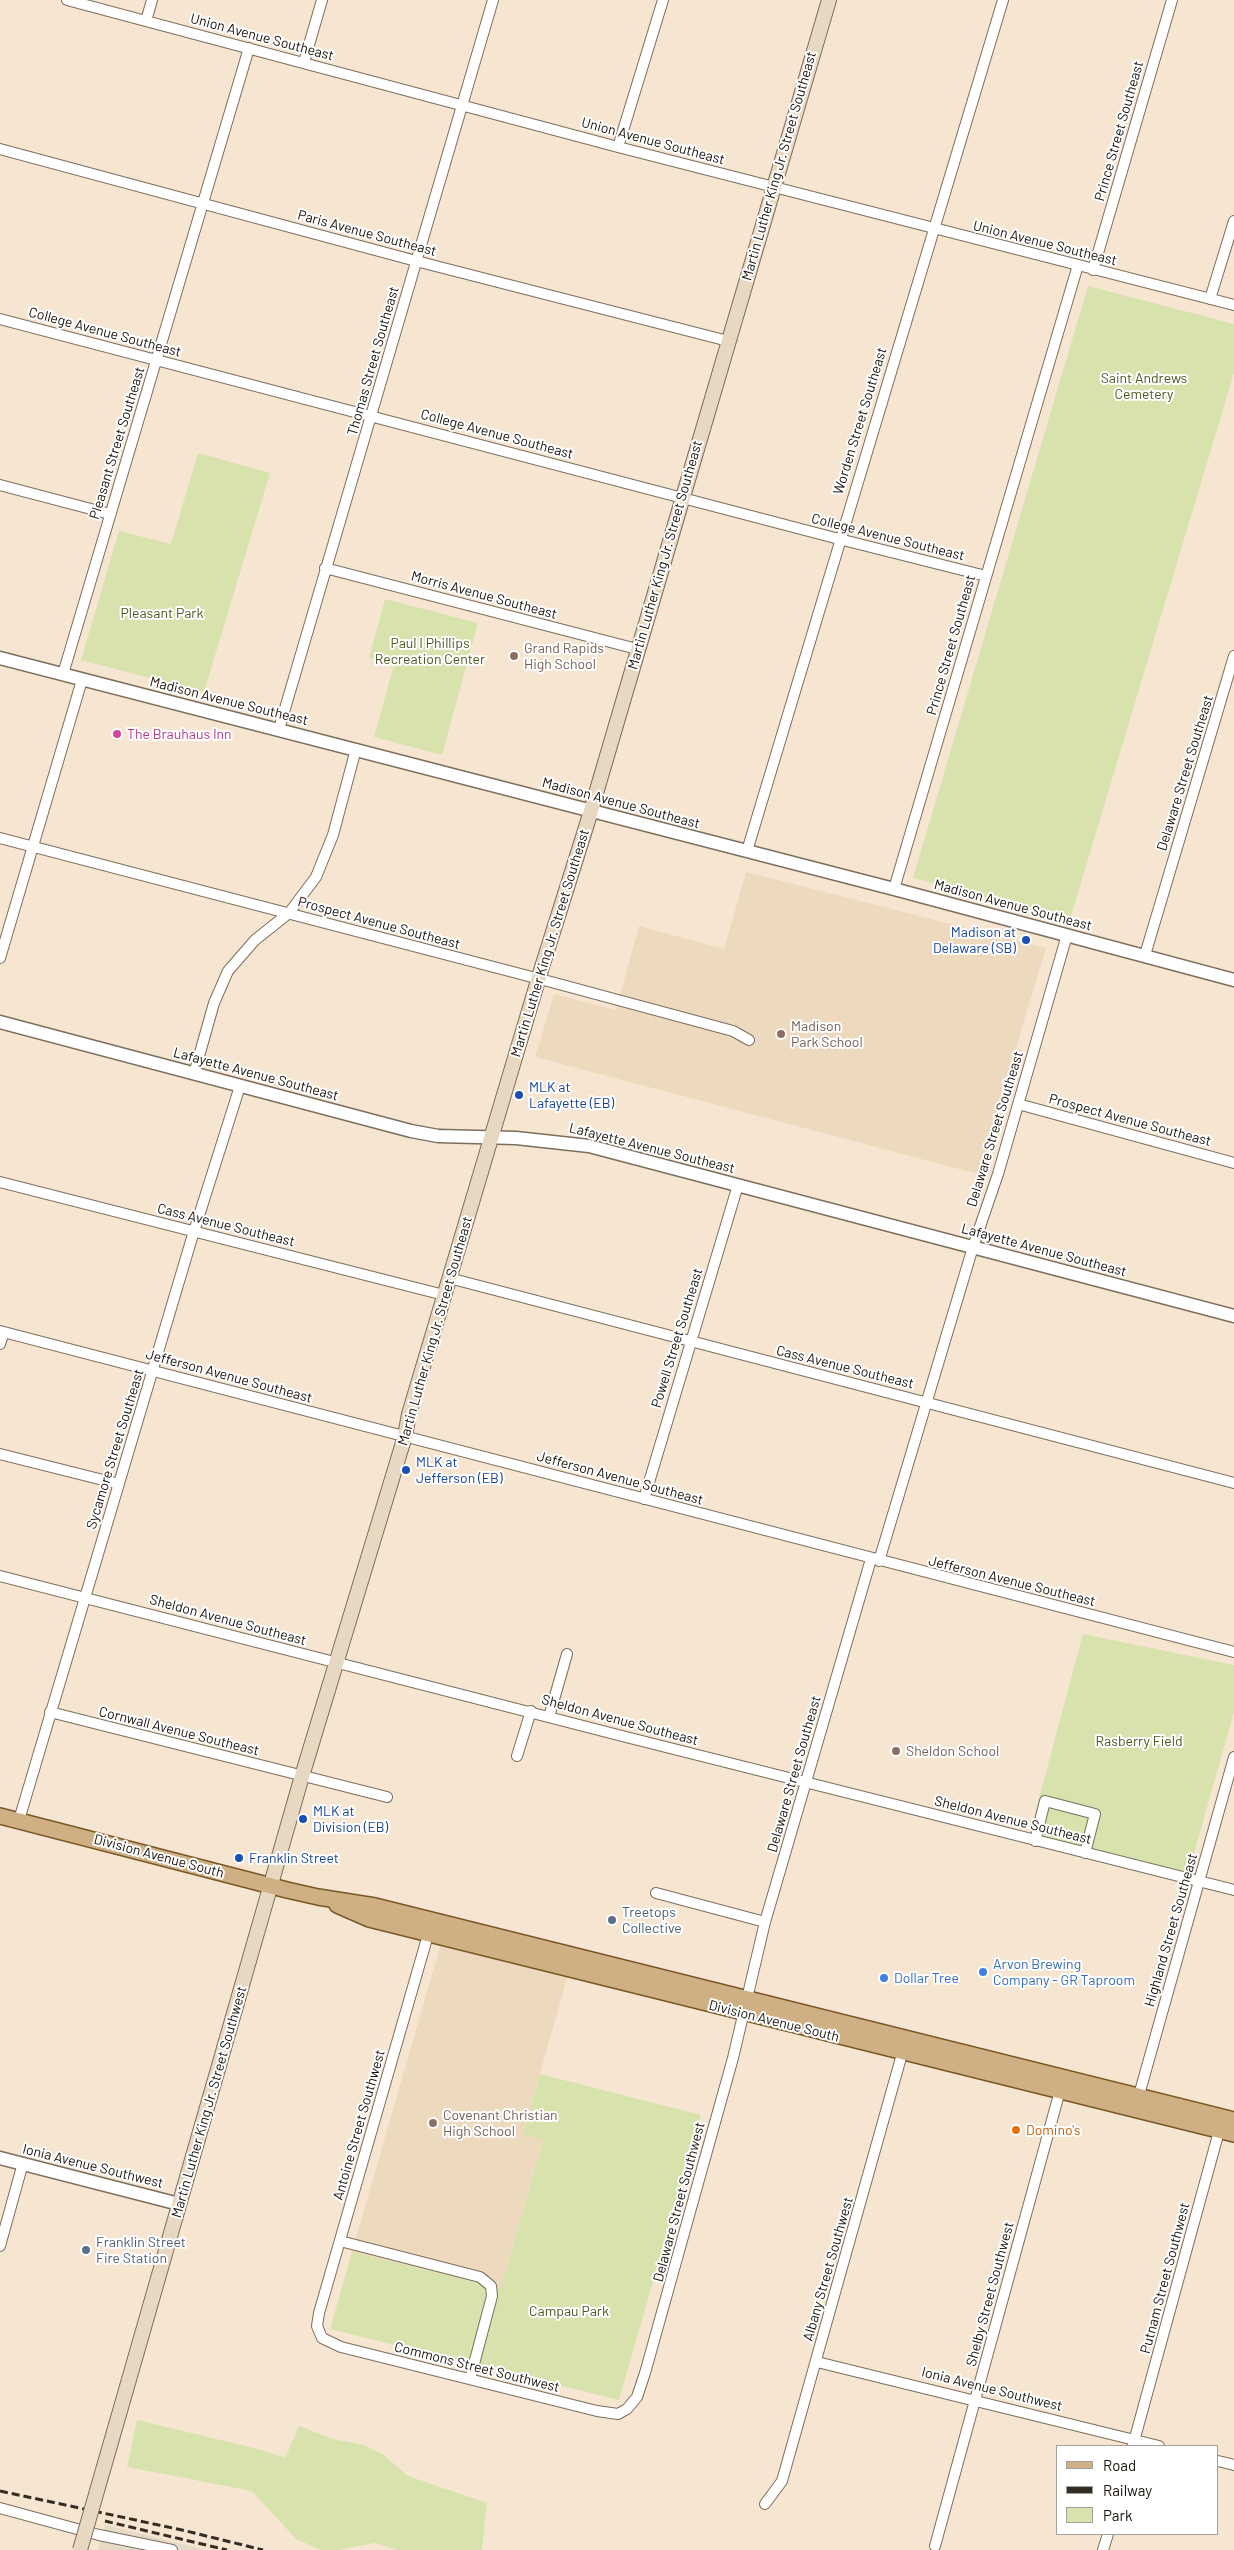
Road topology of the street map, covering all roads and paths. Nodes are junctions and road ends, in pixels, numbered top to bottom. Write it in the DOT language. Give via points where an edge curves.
graph roads {
  1 [pos="67,0"];
  2 [pos="152,0"];
  3 [pos="322,0"];
  4 [pos="493,0"];
  5 [pos="663,0"];
  6 [pos="828,0"];
  7 [pos="1003,0"];
  8 [pos="1172,0"];
  9 [pos="146,21"];
  10 [pos="248,48"];
  11 [pos="304,62"];
  12 [pos="462,104"];
  13 [pos="618,147"];
  14 [pos="0,149"];
  15 [pos="774,186"];
  16 [pos="203,203"];
  17 [pos="1234,221"];
  18 [pos="933,228"];
  19 [pos="416,261"];
  20 [pos="1078,265"];
  21 [pos="1093,270"];
  22 [pos="1210,299"];
  23 [pos="1234,305"];
  24 [pos="0,319"];
  25 [pos="728,341"];
  26 [pos="157,360"];
  27 [pos="372,416"];
  28 [pos="0,485"];
  29 [pos="681,496"];
  30 [pos="110,514"];
  31 [pos="839,539"];
  32 [pos="324,568"];
  33 [pos="986,576"];
  34 [pos="637,649"];
  35 [pos="1234,656"];
  36 [pos="0,658"];
  37 [pos="63,674"];
  38 [pos="82,680"];
  39 [pos="279,729"];
  40 [pos="356,749"];
  41 [pos="591,810"];
  42 [pos="0,838"];
  43 [pos="33,847"];
  44 [pos="746,851"];
  45 [pos="894,889"];
  46 [pos="289,914"];
  47 [pos="1067,935"];
  48 [pos="1145,955"];
  49 [pos="0,958"];
  50 [pos="538,979"];
  51 [pos="1234,980"];
  52 [pos="0,1022"];
  53 [pos="749,1040"];
  54 [pos="194,1074"];
  55 [pos="240,1086"];
  56 [pos="1018,1104"];
  57 [pos="492,1136"];
  58 [pos="1234,1163"];
  59 [pos="0,1182"];
  60 [pos="738,1185"];
  61 [pos="194,1230"];
  62 [pos="973,1247"];
  63 [pos="449,1278"];
  64 [pos="444,1295"];
  65 [pos="1234,1316"];
  66 [pos="2,1331"];
  67 [pos="690,1341"];
  68 [pos="0,1344"];
  69 [pos="153,1370"];
  70 [pos="928,1403"];
  71 [pos="405,1436"];
  72 [pos="0,1454"];
  73 [pos="119,1484"];
  74 [pos="1234,1484"];
  75 [pos="644,1499"];
  76 [pos="875,1560"];
  77 [pos="0,1576"];
  78 [pos="86,1597"];
  79 [pos="1234,1652"];
  80 [pos="567,1654"];
  81 [pos="337,1662"];
  82 [pos="531,1711"];
  83 [pos="50,1712"];
  84 [pos="549,1716"];
  85 [pos="518,1756"];
  86 [pos="1234,1757"];
  87 [pos="302,1776"];
  88 [pos="807,1782"];
  89 [pos="387,1797"];
  90 [pos="0,1816"];
  91 [pos="19,1820"];
  92 [pos="1035,1841"];
  93 [pos="1085,1853"];
  94 [pos="1198,1881"];
  95 [pos="270,1885"];
  96 [pos="1234,1890"];
  97 [pos="656,1893"];
  98 [pos="765,1922"];
  99 [pos="430,1927"];
  100 [pos="746,1998"];
  101 [pos="742,2013"];
  102 [pos="906,2038"];
  103 [pos="902,2053"];
  104 [pos="1062,2084"];
  105 [pos="1137,2103"];
  106 [pos="1228,2125"];
  107 [pos="0,2158"];
  108 [pos="24,2163"];
  109 [pos="179,2204"];
  110 [pos="340,2241"];
  111 [pos="0,2246"];
  112 [pos="322,2338"];
  113 [pos="817,2362"];
  114 [pos="470,2380"];
  115 [pos="975,2400"];
  116 [pos="627,2409"];
  117 [pos="1134,2443"];
  118 [pos="1151,2445"];
  119 [pos="1219,2461"];
  120 [pos="1234,2465"];
  121 [pos="765,2504"];
  122 [pos="0,2508"];
  123 [pos="1108,2535"];
  124 [pos="935,2546"];
  125 [pos="80,2550"];
  126 [pos="172,2550"];
  127 [pos="1103,2550"];
  1 -- 9 [label="street, Union Avenue Southeast"];
  2 -- 9 [label="street"];
  3 -- 11 [label="street"];
  4 -- 12 [label="street, Thomas Street Southeast"];
  5 -- 13 [label="street"];
  6 -- 15 [label="main road, Martin Luther King Jr. Street Southeast"];
  7 -- 18 [label="street, Worden Street Southeast"];
  8 -- 21 [label="street, Prince Street Southeast"];
  9 -- 10 [label="street, Union Avenue Southeast"];
  10 -- 11 [label="street, Union Avenue Southeast"];
  10 -- 16 [label="street, Pleasant Street Southeast"];
  11 -- 12 [label="street, Union Avenue Southeast"];
  12 -- 13 [label="street, Union Avenue Southeast"];
  12 -- 19 [label="street, Thomas Street Southeast"];
  13 -- 15 [label="street, Union Avenue Southeast"];
  14 -- 16 [label="street, Paris Avenue Southeast"];
  15 -- 18 [label="street, Union Avenue Southeast"];
  15 -- 25 [label="main road, Martin Luther King Jr. Street Southeast"];
  16 -- 19 [label="street, Paris Avenue Southeast"];
  16 -- 26 [label="street, Pleasant Street Southeast"];
  17 -- 22 [label="street"];
  18 -- 20 [label="street, Union Avenue Southeast"];
  18 -- 31 [label="street, Worden Street Southeast"];
  19 -- 25 [label="street, Paris Avenue Southeast"];
  19 -- 27 [label="street, Thomas Street Southeast"];
  20 -- 21 [label="street, Union Avenue Southeast"];
  20 -- 33 [label="street, Prince Street Southeast"];
  21 -- 22 [label="street, Union Avenue Southeast"];
  22 -- 23 [label="street, Union Avenue Southeast"];
  24 -- 26 [label="street, College Avenue Southeast"];
  25 -- 29 [label="main road, Martin Luther King Jr. Street Southeast"];
  26 -- 27 [label="street, College Avenue Southeast"];
  26 -- 30 [label="street, Pleasant Street Southeast"];
  27 -- 29 [label="street, College Avenue Southeast"];
  27 -- 32 [label="street, Thomas Street Southeast"];
  28 -- 30 [label="street"];
  29 -- 31 [label="street, College Avenue Southeast"];
  29 -- 34 [label="main road, Martin Luther King Jr. Street Southeast"];
  30 -- 37 [label="street, Pleasant Street Southeast"];
  31 -- 33 [label="street, College Avenue Southeast"];
  31 -- 44 [label="street, Worden Street Southeast"];
  32 -- 34 [label="street, Morris Avenue Southeast"];
  32 -- 39 [label="street, Thomas Street Southeast"];
  33 -- 45 [label="street, Prince Street Southeast"];
  34 -- 41 [label="main road, Martin Luther King Jr. Street Southeast"];
  35 -- 48 [label="street, Delaware Street Southeast"];
  36 -- 37 [label="street, Madison Avenue Southeast"];
  37 -- 38 [label="street, Madison Avenue Southeast"];
  38 -- 39 [label="street, Madison Avenue Southeast"];
  38 -- 43 [label="street"];
  39 -- 40 [label="street, Madison Avenue Southeast"];
  40 -- 41 [label="street, Madison Avenue Southeast"];
  40 -- 46 [label="street" via="324,861 308,890"];
  41 -- 44 [label="street, Madison Avenue Southeast"];
  41 -- 50 [label="main road, Martin Luther King Jr. Street Southeast"];
  42 -- 43 [label="street, Prospect Avenue Southeast"];
  43 -- 46 [label="street, Prospect Avenue Southeast"];
  43 -- 49 [label="street"];
  44 -- 45 [label="street, Madison Avenue Southeast"];
  45 -- 47 [label="street, Madison Avenue Southeast"];
  46 -- 50 [label="street, Prospect Avenue Southeast"];
  46 -- 54 [label="street" via="255,940 228,971 214,1003"];
  47 -- 48 [label="street, Madison Avenue Southeast"];
  47 -- 56 [label="street, Delaware Street Southeast"];
  48 -- 51 [label="street, Madison Avenue Southeast"];
  50 -- 53 [label="street, Prospect Avenue Southeast" via="733,1031"];
  50 -- 57 [label="main road, Martin Luther King Jr. Street Southeast"];
  52 -- 54 [label="street, Lafayette Avenue Southeast"];
  54 -- 55 [label="street, Lafayette Avenue Southeast"];
  55 -- 57 [label="street, Lafayette Avenue Southeast" via="411,1131 438,1136"];
  55 -- 61 [label="street, Sycamore Street Southeast"];
  56 -- 58 [label="street, Prospect Avenue Southeast"];
  56 -- 62 [label="street, Delaware Street Southeast"];
  57 -- 60 [label="street, Lafayette Avenue Southeast" via="589,1146"];
  57 -- 63 [label="main road, Martin Luther King Jr. Street Southeast"];
  59 -- 61 [label="street, Cass Avenue Southeast"];
  60 -- 62 [label="street, Lafayette Avenue Southeast"];
  60 -- 67 [label="street, Powell Street Southeast"];
  61 -- 64 [label="street, Cass Avenue Southeast"];
  61 -- 69 [label="street, Sycamore Street Southeast"];
  62 -- 65 [label="street, Lafayette Avenue Southeast"];
  62 -- 70 [label="street, Delaware Street Southeast"];
  63 -- 64 [label="main road, Martin Luther King Jr. Street Southeast"];
  63 -- 67 [label="street, Cass Avenue Southeast"];
  64 -- 71 [label="main road, Martin Luther King Jr. Street Southeast"];
  66 -- 68 [label="street"];
  66 -- 69 [label="street, Jefferson Avenue Southeast"];
  67 -- 70 [label="street, Cass Avenue Southeast"];
  67 -- 75 [label="street, Powell Street Southeast"];
  69 -- 71 [label="street, Jefferson Avenue Southeast"];
  69 -- 73 [label="street, Sycamore Street Southeast"];
  70 -- 74 [label="street, Cass Avenue Southeast"];
  70 -- 76 [label="street, Delaware Street Southeast"];
  71 -- 75 [label="street, Jefferson Avenue Southeast"];
  71 -- 81 [label="main road, Martin Luther King Jr. Street Southeast"];
  72 -- 73 [label="street"];
  73 -- 78 [label="street, Sycamore Street Southeast"];
  75 -- 76 [label="street, Jefferson Avenue Southeast"];
  76 -- 79 [label="street, Jefferson Avenue Southeast"];
  76 -- 88 [label="street, Delaware Street Southeast"];
  77 -- 78 [label="street, Sheldon Avenue Southeast"];
  78 -- 81 [label="street, Sheldon Avenue Southeast"];
  78 -- 83 [label="street, Sycamore Street Southeast"];
  80 -- 84 [label="street"];
  81 -- 82 [label="street, Sheldon Avenue Southeast"];
  81 -- 87 [label="main road, Martin Luther King Jr. Street Southeast"];
  82 -- 84 [label="street, Sheldon Avenue Southeast"];
  82 -- 85 [label="street"];
  83 -- 87 [label="street, Cornwall Avenue Southeast"];
  83 -- 91 [label="street, Sycamore Street Southeast"];
  84 -- 88 [label="street, Sheldon Avenue Southeast"];
  86 -- 94 [label="street, Highland Street Southeast"];
  87 -- 89 [label="street, Cornwall Avenue Southeast"];
  87 -- 95 [label="main road, Martin Luther King Jr. Street Southeast"];
  88 -- 92 [label="street, Sheldon Avenue Southeast"];
  88 -- 98 [label="street, Delaware Street Southeast"];
  90 -- 91 [label="main road, Division Avenue South"];
  91 -- 95 [label="main road, Division Avenue South"];
  92 -- 93 [label="street, Sheldon Avenue Southeast"];
  92 -- 93 [label="street" via="1045,1801 1095,1814"];
  93 -- 94 [label="street, Sheldon Avenue Southeast"];
  94 -- 96 [label="street, Sheldon Avenue Southeast"];
  94 -- 105 [label="street, Highland Street Southeast"];
  95 -- 99 [label="main road, Division Avenue South" via="375,1906"];
  95 -- 109 [label="main road, Martin Luther King Jr. Street Southwest"];
  97 -- 98 [label="street"];
  98 -- 100 [label="street, Delaware Street Southeast"];
  99 -- 100 [label="main road, Division Avenue South"];
  99 -- 101 [label="main road, Division Avenue South"];
  99 -- 110 [label="street, Antoine Street Southwest"];
  100 -- 101 [label="street, Delaware Street Southwest"];
  100 -- 102 [label="main road, Division Avenue South"];
  101 -- 103 [label="main road, Division Avenue South"];
  101 -- 116 [label="street, Delaware Street Southwest" via="697,2191 645,2374 637,2397"];
  102 -- 103 [label="street, Albany Street Southwest"];
  102 -- 104 [label="main road, Division Avenue South"];
  103 -- 104 [label="main road, Division Avenue South"];
  103 -- 113 [label="street, Albany Street Southwest"];
  104 -- 105 [label="main road, Division Avenue South"];
  104 -- 115 [label="street, Shelby Street Southwest"];
  105 -- 106 [label="main road, Division Avenue South"];
  106 -- 117 [label="street, Putnam Street Southwest"];
  107 -- 108 [label="street, Ionia Avenue Southwest"];
  108 -- 109 [label="street, Ionia Avenue Southwest"];
  108 -- 111 [label="street"];
  109 -- 125 [label="main road, Martin Luther King Jr. Street Southwest, bridge"];
  110 -- 112 [label="street, Antoine Street Southwest" via="319,2314"];
  110 -- 114 [label="street" via="480,2277 491,2286 492,2296"];
  112 -- 114 [label="street, Commons Street Southwest" via="341,2347"];
  113 -- 115 [label="street, Ionia Avenue Southwest"];
  113 -- 121 [label="street, Albany Street Southwest" via="782,2481"];
  114 -- 116 [label="street, Commons Street Southwest" via="611,2414"];
  115 -- 117 [label="street, Ionia Avenue Southwest"];
  115 -- 124 [label="street, Shelby Street Southwest"];
  117 -- 118 [label="street, Ionia Avenue Southwest"];
  119 -- 120 [label="street"];
  122 -- 126 [label="street" via="99,2535"];
  123 -- 127 [label="street"];
}
